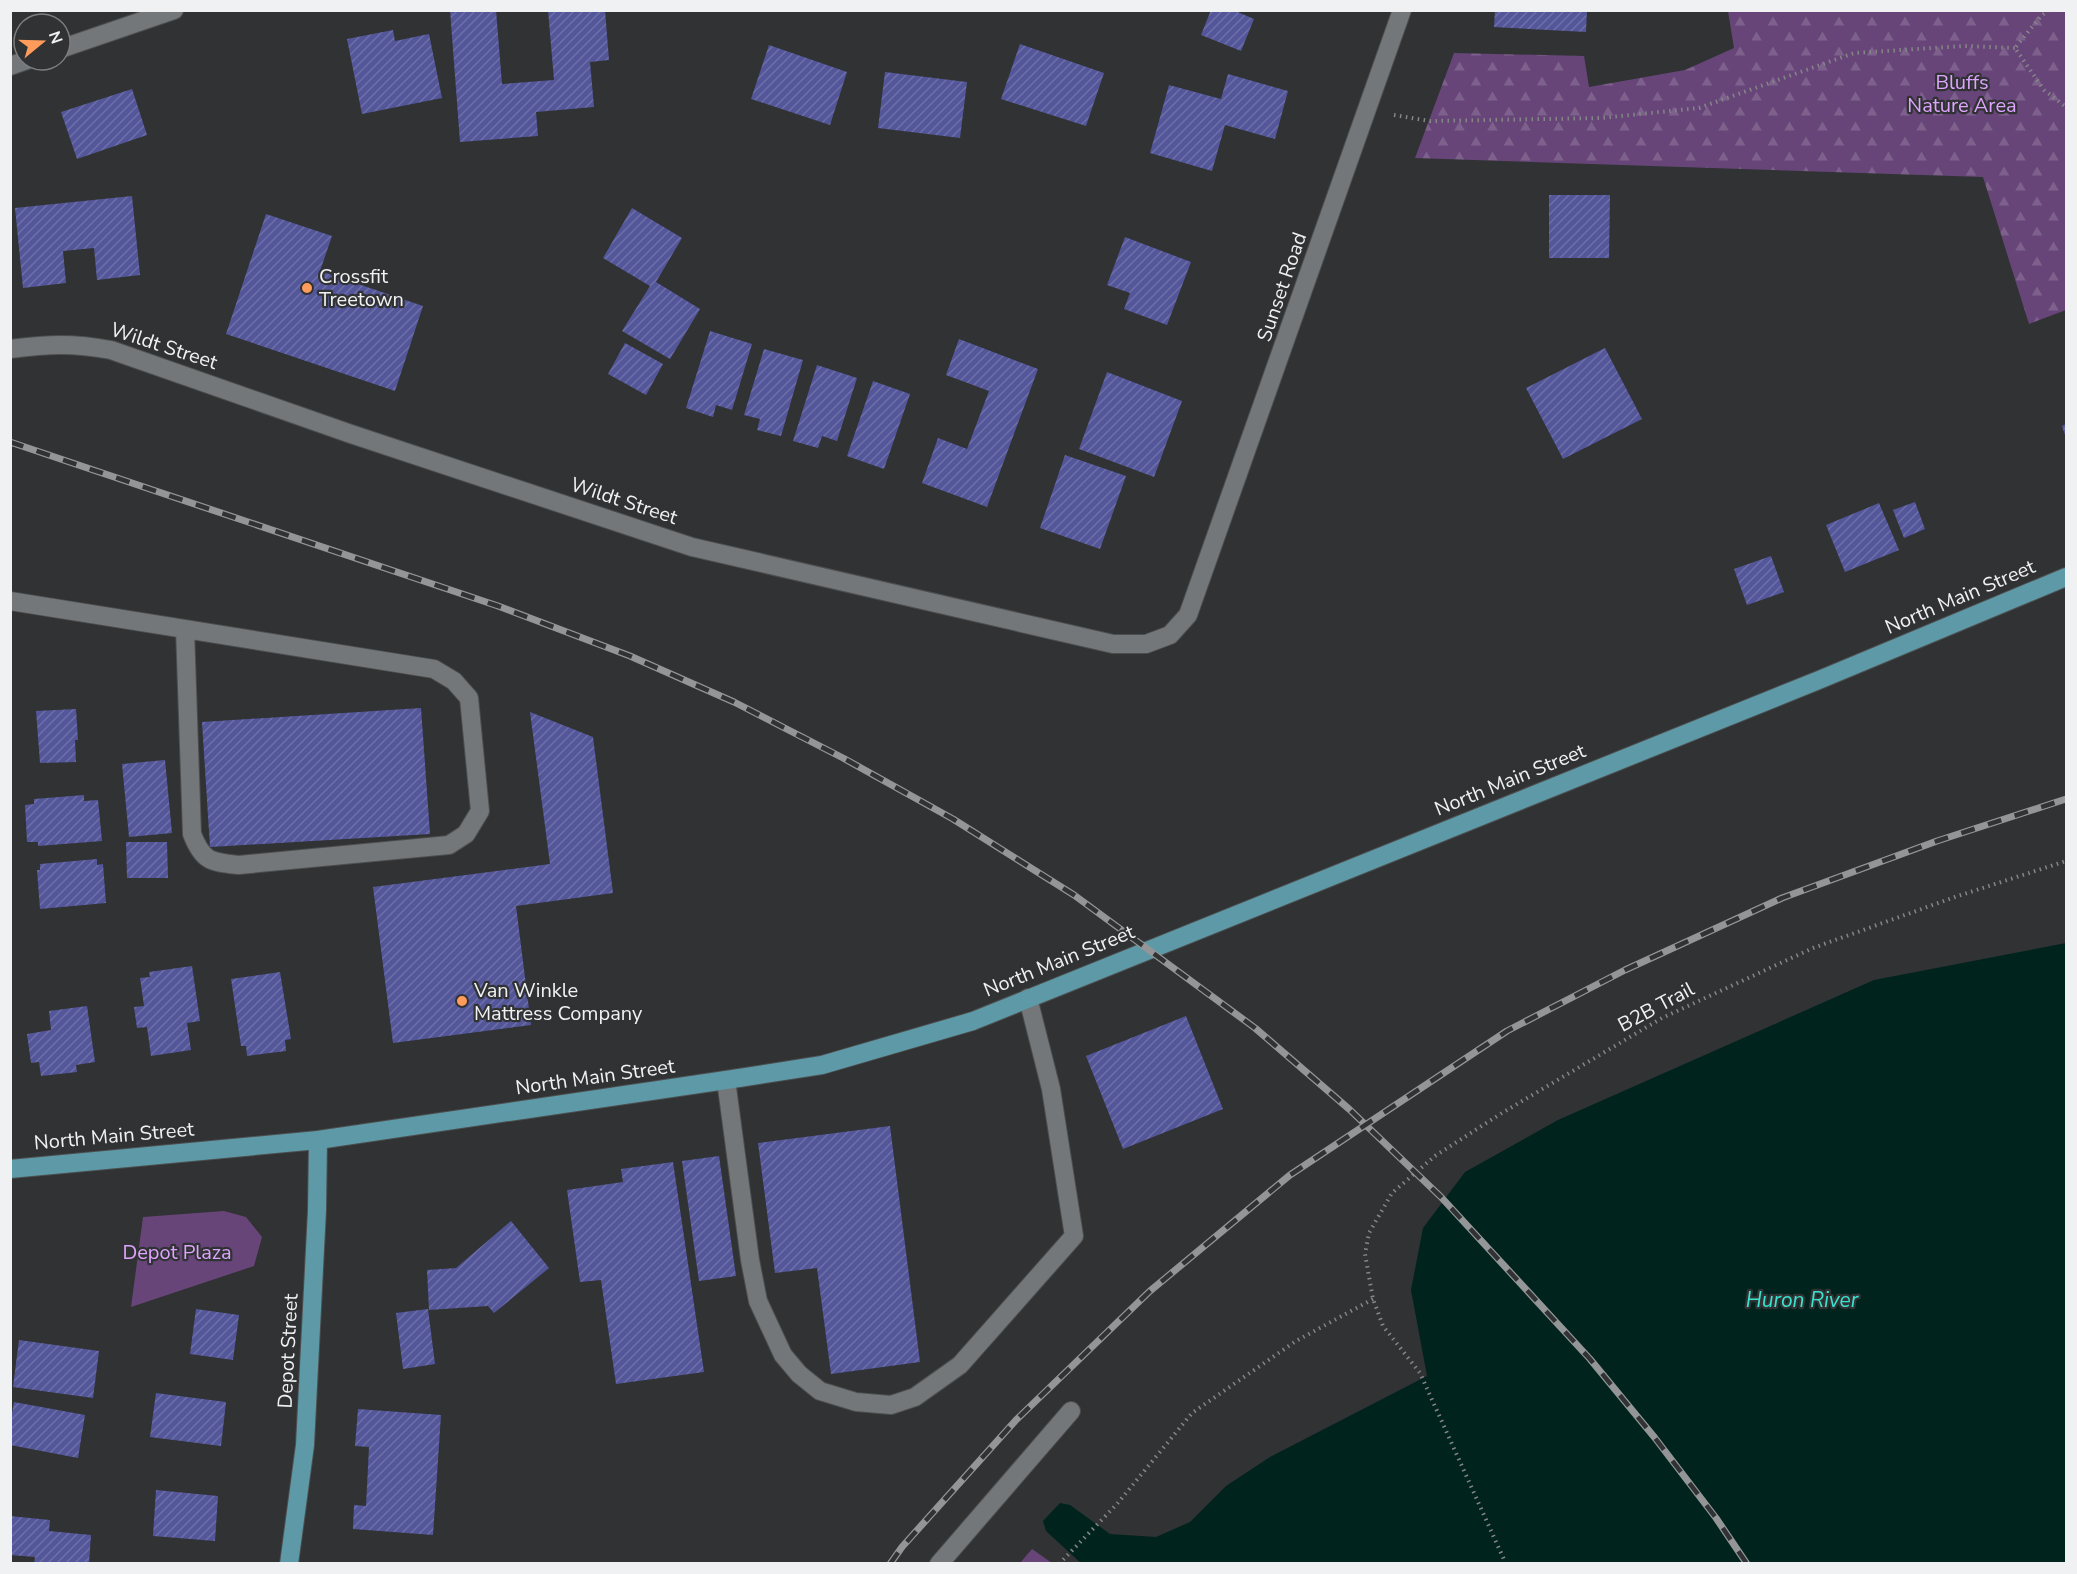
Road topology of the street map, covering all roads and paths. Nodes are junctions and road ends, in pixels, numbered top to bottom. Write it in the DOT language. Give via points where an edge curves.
graph roads {
  1 [pos="174,10"];
  2 [pos="1402,10"];
  3 [pos="2049,10"];
  4 [pos="72,45"];
  5 [pos="2015,48"];
  6 [pos="2067,107"];
  7 [pos="1367,110"];
  8 [pos="10,350"];
  9 [pos="2067,577"];
  10 [pos="1203,578"];
  11 [pos="10,601"];
  12 [pos="185,629"];
  13 [pos="2067,861"];
  14 [pos="1028,998"];
  15 [pos="726,1080"];
  16 [pos="318,1140"];
  17 [pos="10,1169"];
  18 [pos="1373,1299"];
  19 [pos="1071,1411"];
  20 [pos="289,1563"];
  21 [pos="939,1563"];
  22 [pos="1059,1563"];
  23 [pos="1506,1563"];
  1 -- 4 [label="street"];
  2 -- 7 [label="street, Sunset Road"];
  3 -- 5 [label="path"];
  5 -- 6 [label="path" via="2044,90"];
  5 -- 7 [label="path" via="1964,46 1854,53 1699,108 1612,117 1430,121"];
  7 -- 10 [label="street, Sunset Road"];
  8 -- 10 [label="street, Wildt Street" via="52,344 111,350 692,547 1113,644 1146,644 1170,635 1188,615"];
  9 -- 14 [label="main road, North Main Street"];
  11 -- 12 [label="street"];
  12 -- 12 [label="street" via="435,669 454,681 469,698 480,811 466,834 449,845 239,865 211,862 199,851 192,834"];
  13 -- 18 [label="path, B2B Trail" via="1813,948 1662,1018 1492,1119 1435,1156 1392,1193 1369,1233 1365,1254"];
  14 -- 15 [label="main road, North Main Street" via="973,1021 822,1065"];
  14 -- 15 [label="street" via="1051,1089 1074,1236 960,1365 915,1397 891,1405 856,1402 820,1391 783,1355 758,1301"];
  15 -- 16 [label="main road, North Main Street"];
  16 -- 17 [label="main road, North Main Street"];
  16 -- 20 [label="main road, Depot Street" via="305,1445"];
  18 -- 22 [label="path" via="1296,1341 1192,1413 1117,1504"];
  18 -- 23 [label="path, B2B Trail" via="1383,1326 1420,1373"];
  19 -- 21 [label="street"];
}
